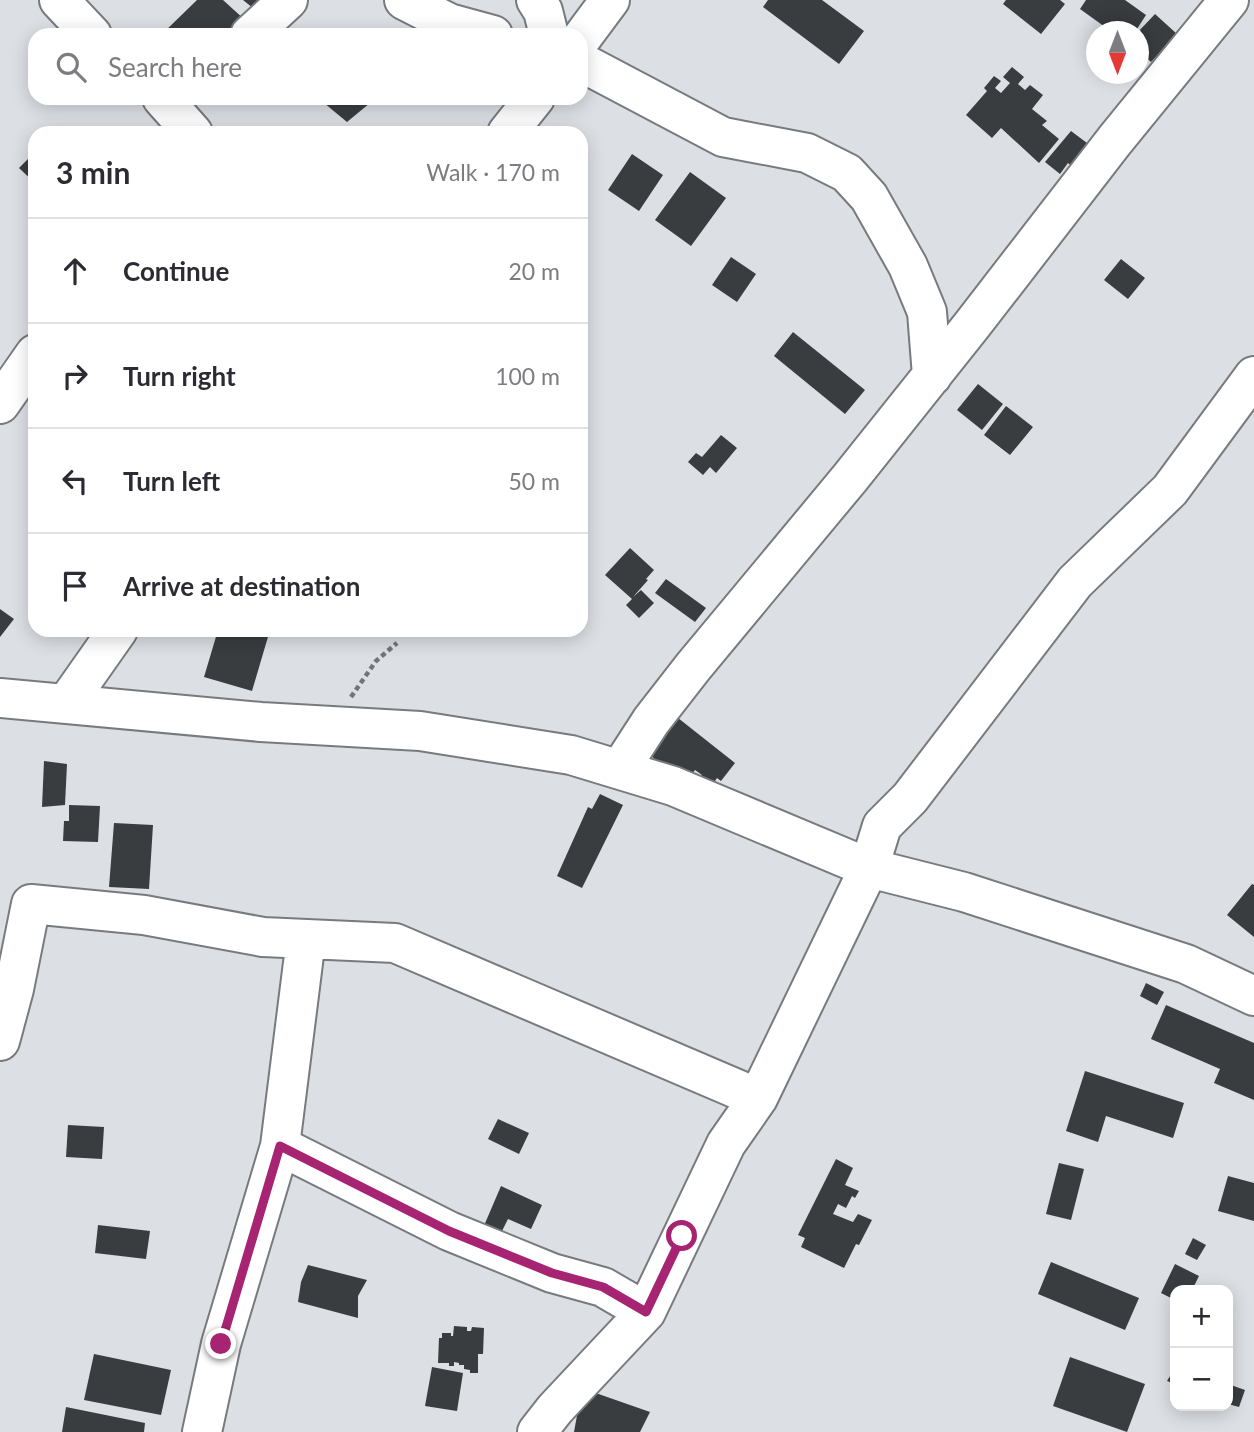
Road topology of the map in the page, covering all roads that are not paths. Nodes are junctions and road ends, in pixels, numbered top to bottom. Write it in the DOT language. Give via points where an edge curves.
graph roads {
  1 [pos="59,0"];
  2 [pos="288,0"];
  3 [pos="404,0"];
  4 [pos="536,0"];
  5 [pos="610,0"];
  6 [pos="1229,0"];
  7 [pos="85,28"];
  8 [pos="258,28"];
  9 [pos="467,28"];
  10 [pos="547,28"];
  11 [pos="588,30"];
  12 [pos="588,66"];
  13 [pos="529,105"];
  14 [pos="513,126"];
  15 [pos="927,312"];
  16 [pos="972,325"];
  17 [pos="28,364"];
  18 [pos="932,376"];
  19 [pos="1254,376"];
  20 [pos="0,404"];
  21 [pos="113,637"];
  22 [pos="0,698"];
  23 [pos="65,705"];
  24 [pos="620,769"];
  25 [pos="869,868"];
  26 [pos="15,903"];
  27 [pos="306,939"];
  28 [pos="1254,996"];
  29 [pos="0,1041"];
  30 [pos="758,1098"];
  31 [pos="280,1146"];
  32 [pos="646,1312"];
  33 [pos="202,1432"];
  34 [pos="537,1432"];
  1 -- 7 [label="street"];
  2 -- 8 [label="street"];
  3 -- 9 [label="street"];
  4 -- 10 [label="street"];
  5 -- 11 [label="street"];
  6 -- 16 [label="street"];
  12 -- 15 [label="street" via="723,137 807,153 847,173 869,197 908,266"];
  13 -- 14 [label="street"];
  15 -- 16 [label="street"];
  15 -- 18 [label="street"];
  16 -- 18 [label="street"];
  17 -- 20 [label="street"];
  18 -- 24 [label="street" via="693,667"];
  19 -- 25 [label="street" via="1170,490 1075,582 910,798 882,826"];
  21 -- 23 [label="street"];
  22 -- 23 [label="street"];
  23 -- 24 [label="street" via="419,731 571,755"];
  24 -- 25 [label="street" via="673,786"];
  25 -- 28 [label="street" via="964,892 1186,964"];
  25 -- 30 [label="street"];
  26 -- 27 [label="street" via="144,915 263,937"];
  26 -- 29 [label="street" via="14,989"];
  27 -- 30 [label="street" via="395,943"];
  27 -- 31 [label="street"];
  30 -- 32 [label="street" via="726,1143"];
  31 -- 32 [label="street" via="449,1231 552,1273 603,1287"];
  31 -- 33 [label="street" via="221,1344"];
  32 -- 34 [label="street"];
}
